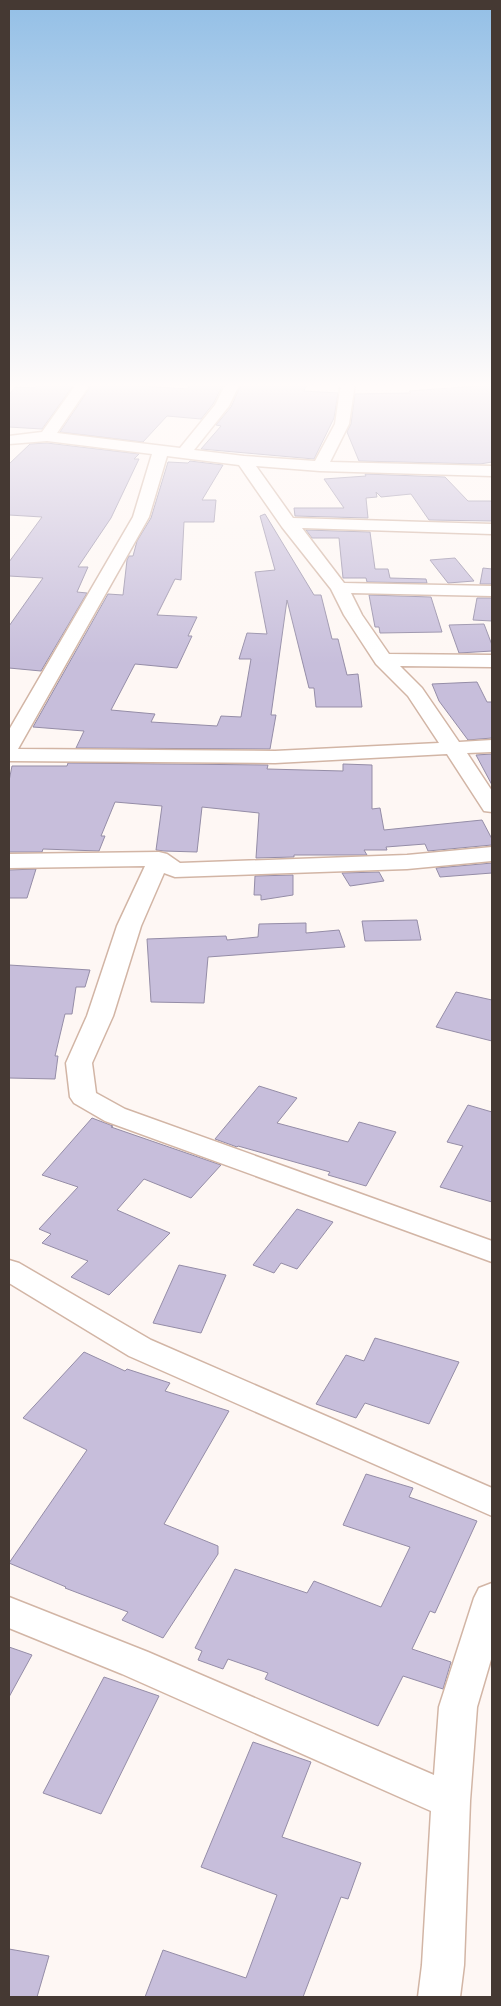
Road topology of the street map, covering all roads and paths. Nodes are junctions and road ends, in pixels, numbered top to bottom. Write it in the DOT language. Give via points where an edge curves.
graph roads {
  1 [pos="153,477"];
  2 [pos="255,477"];
  3 [pos="288,523"];
  4 [pos="492,529"];
  5 [pos="339,588"];
  6 [pos="492,591"];
  7 [pos="383,660"];
  8 [pos="492,661"];
  9 [pos="492,746"];
  10 [pos="9,747"];
  11 [pos="454,749"];
  12 [pos="9,756"];
  13 [pos="492,806"];
  14 [pos="492,854"];
  15 [pos="159,859"];
  16 [pos="9,861"];
  17 [pos="492,1252"];
  18 [pos="11,1276"];
  19 [pos="492,1503"];
  20 [pos="492,1598"];
  21 [pos="9,1612"];
  22 [pos="451,1801"];
  23 [pos="439,1997"];
  1 -- 10 [label="street" via="141,518"];
  2 -- 3 [label="street"];
  3 -- 4 [label="street"];
  3 -- 5 [label="street"];
  5 -- 6 [label="street"];
  5 -- 7 [label="street"];
  7 -- 8 [label="street"];
  7 -- 11 [label="street" via="415,692"];
  9 -- 11 [label="street"];
  11 -- 12 [label="street" via="275,757"];
  11 -- 13 [label="street"];
  14 -- 15 [label="street" via="408,862 175,870"];
  15 -- 16 [label="street"];
  15 -- 17 [label="street" via="129,926 100,1016 79,1063 83,1097 115,1115"];
  18 -- 19 [label="street" via="140,1348"];
  20 -- 22 [label="street" via="458,1707"];
  21 -- 22 [label="street" via="144,1666"];
  22 -- 23 [label="street"];
}
